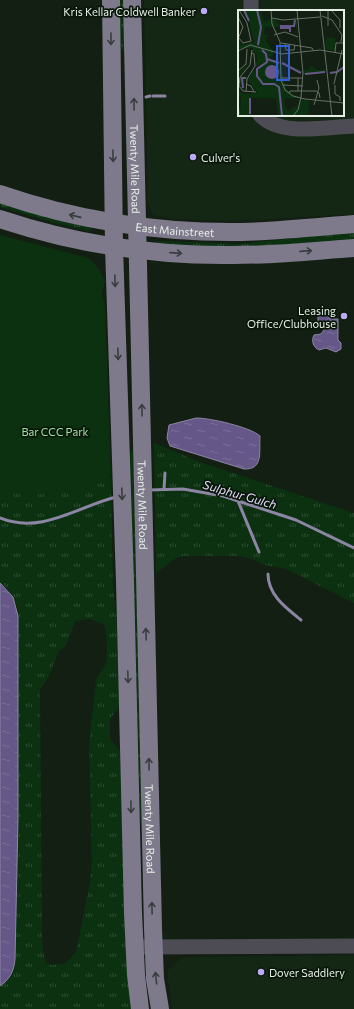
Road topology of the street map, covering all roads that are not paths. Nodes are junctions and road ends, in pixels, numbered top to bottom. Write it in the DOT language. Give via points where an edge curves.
graph roads {
  1 [pos="111,0"];
  2 [pos="132,0"];
  3 [pos="261,116"];
  4 [pos="354,126"];
  5 [pos="0,194"];
  6 [pos="0,218"];
  7 [pos="114,223"];
  8 [pos="354,224"];
  9 [pos="137,227"];
  10 [pos="114,247"];
  11 [pos="354,248"];
  12 [pos="137,250"];
  13 [pos="354,946"];
  14 [pos="135,947"];
  15 [pos="153,947"];
  16 [pos="140,1009"];
  17 [pos="160,1009"];
  1 -- 7 [label="main road, Twenty Mile Road, one-way"];
  9 -- 2 [label="main road, Twenty Mile Road, one-way"];
  3 -- 4 [label="street" via="285,129"];
  7 -- 5 [label="main road, East Mainstreet, one-way" via="58,212"];
  6 -- 10 [label="main road, East Mainstreet" via="57,235"];
  7 -- 9 [label="main road, East Mainstreet"];
  7 -- 10 [label="main road, Twenty Mile Road"];
  8 -- 9 [label="main road, East Mainstreet" via="241,232"];
  9 -- 12 [label="main road, Twenty Mile Road"];
  10 -- 12 [label="main road, East Mainstreet"];
  10 -- 14 [label="main road, Twenty Mile Road, one-way"];
  12 -- 11 [label="main road, East Mainstreet, one-way" via="225,256"];
  15 -- 12 [label="main road, Twenty Mile Road, one-way"];
  13 -- 15 [label="street"];
  14 -- 15 [label="street"];
  14 -- 16 [label="main road, Twenty Mile Road"];
  17 -- 15 [label="main road, Twenty Mile Road, one-way"];
}
